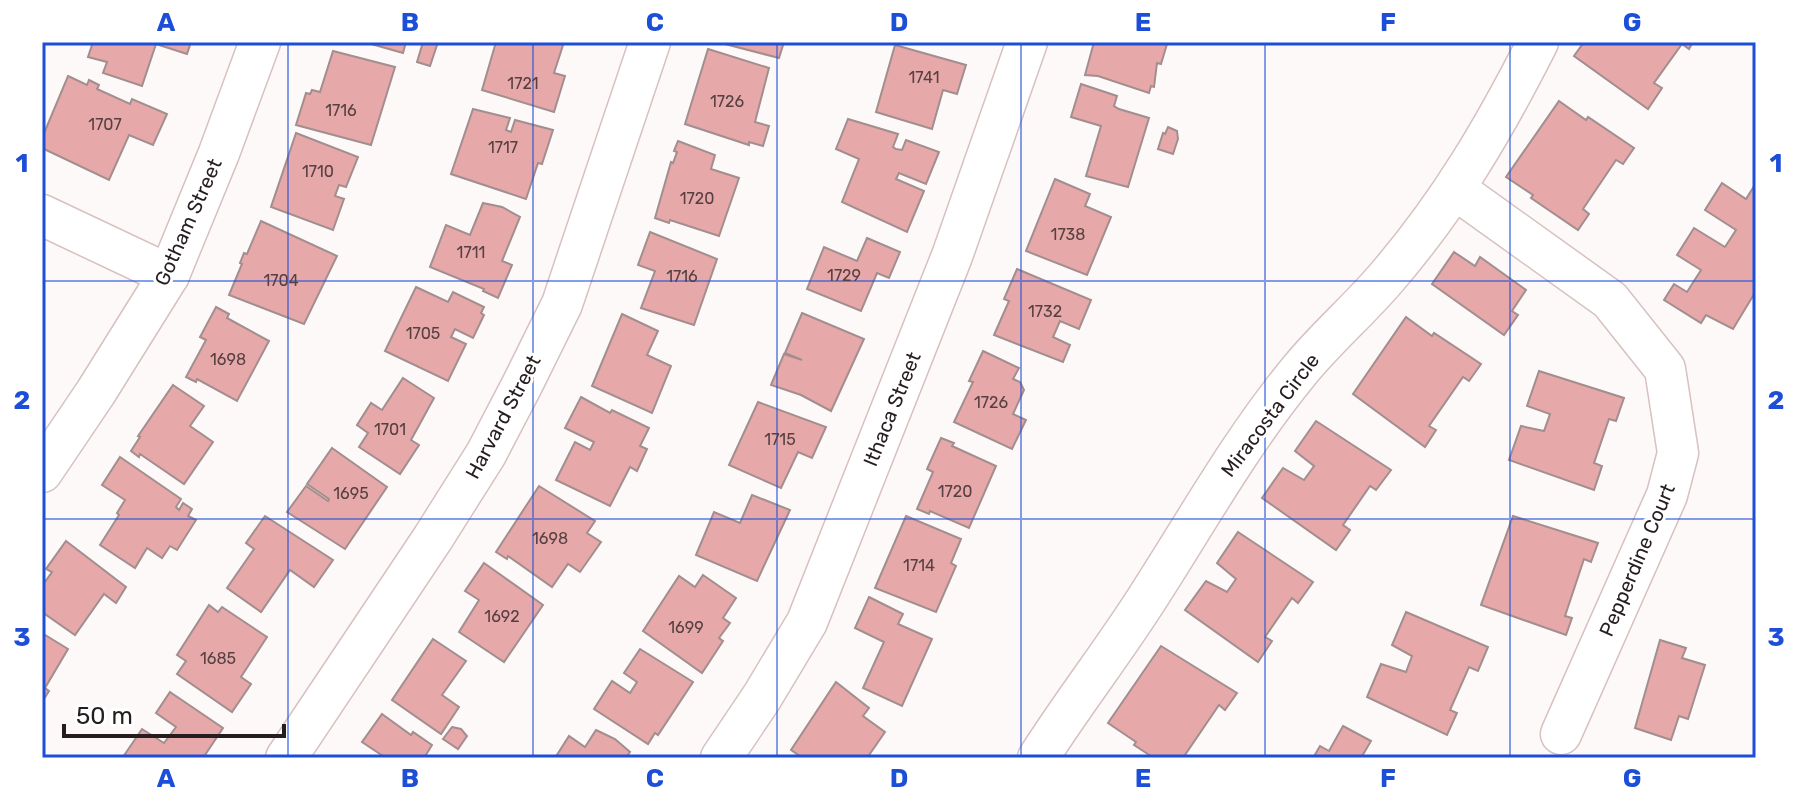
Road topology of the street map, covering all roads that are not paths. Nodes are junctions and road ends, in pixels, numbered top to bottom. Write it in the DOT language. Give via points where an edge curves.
graph roads {
  1 [pos="260,42"];
  2 [pos="650,42"];
  3 [pos="1027,42"];
  4 [pos="1538,42"];
  5 [pos="1455,189"];
  6 [pos="42,215"];
  7 [pos="169,275"];
  8 [pos="42,472"];
  9 [pos="1561,734"];
  10 [pos="286,758"];
  11 [pos="721,758"];
  12 [pos="1038,758"];
  1 -- 7 [label="street, Gotham Street"];
  2 -- 10 [label="street, Harvard Street" via="562,304 523,383 433,538"];
  3 -- 11 [label="street, Ithaca Street" via="952,256 807,622"];
  4 -- 5 [label="street, Miracosta Circle"];
  5 -- 9 [label="street, Pepperdine Court" via="1610,300 1665,369 1678,453 1667,495"];
  5 -- 12 [label="street, Miracosta Circle" via="1388,276 1300,370 1216,487"];
  6 -- 7 [label="street"];
  7 -- 8 [label="street, Gotham Street"];
}
